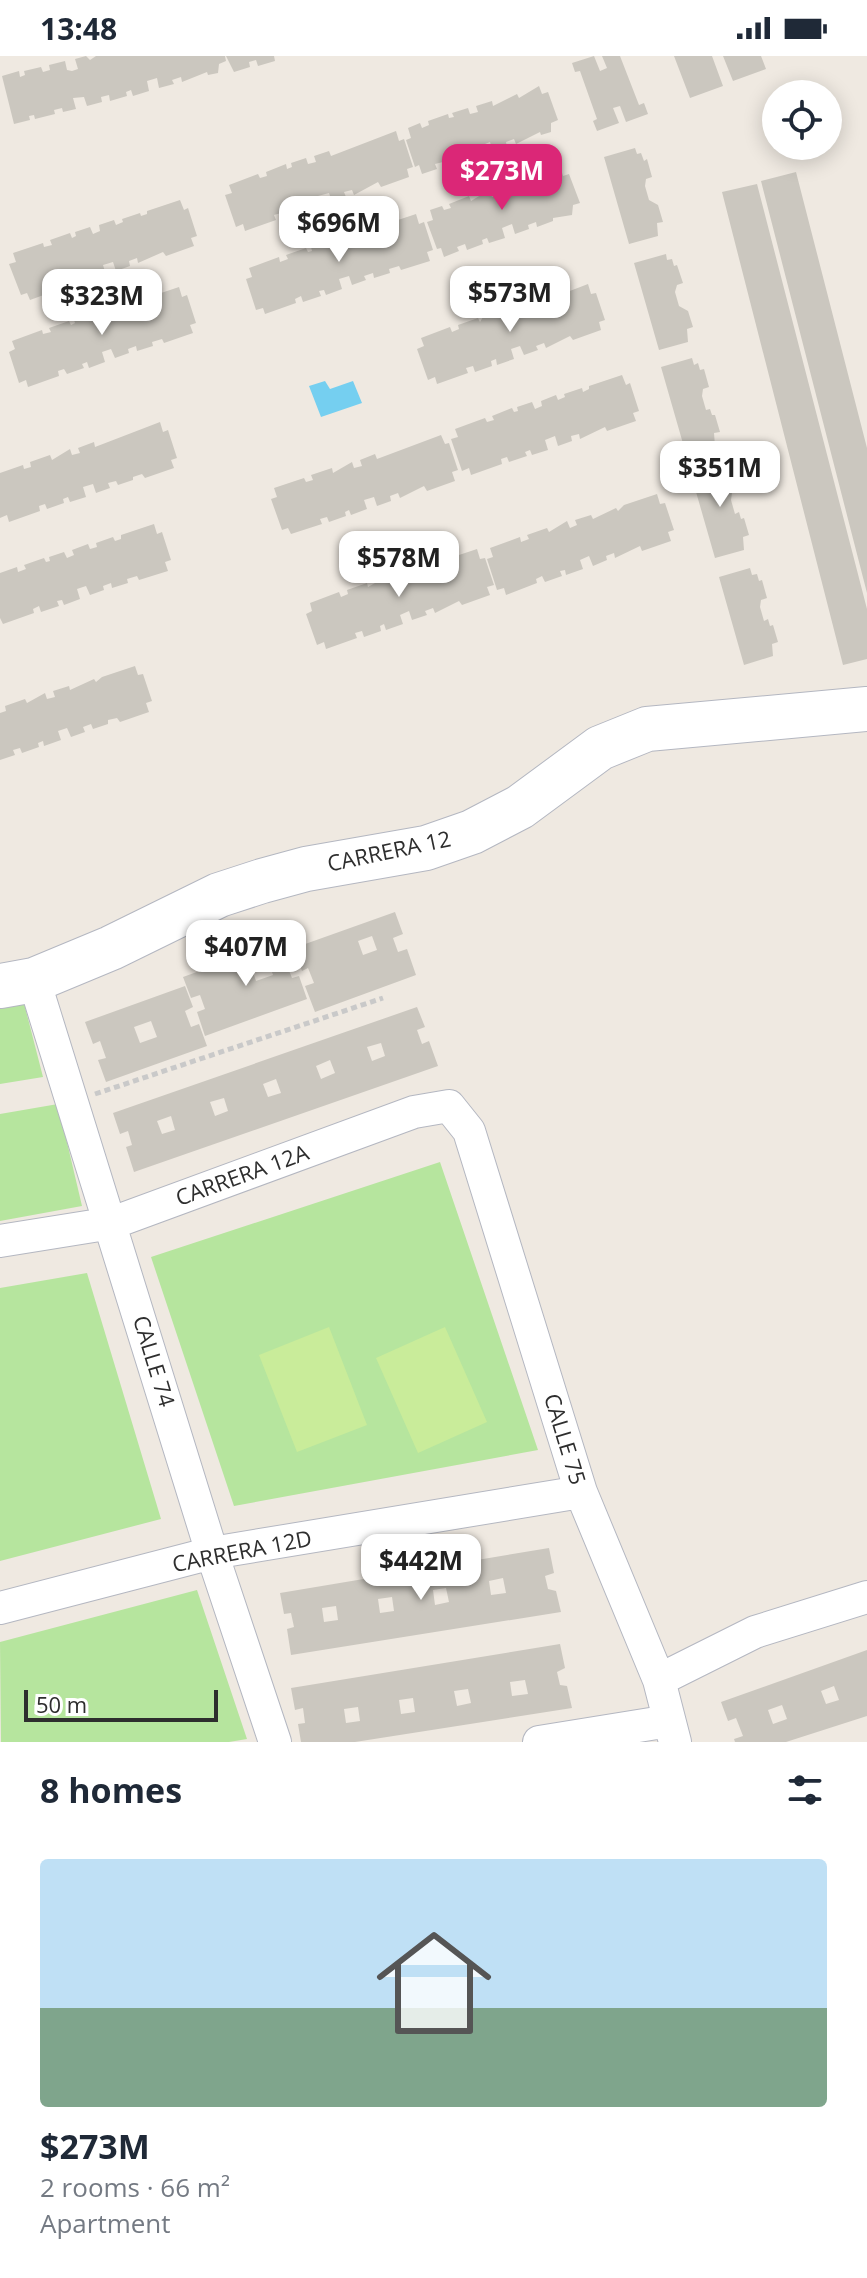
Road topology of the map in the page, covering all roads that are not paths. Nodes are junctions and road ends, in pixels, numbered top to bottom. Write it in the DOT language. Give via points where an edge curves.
graph roads {
  1 [pos="867,709"];
  2 [pos="17,983"];
  3 [pos="469,1131"];
  4 [pos="112,1223"];
  5 [pos="0,1241"];
  6 [pos="581,1492"];
  7 [pos="212,1553"];
  8 [pos="867,1597"];
  9 [pos="0,1608"];
  10 [pos="659,1680"];
  11 [pos="672,1732"];
  12 [pos="275,1742"];
  13 [pos="539,1742"];
  1 -- 2 [label="main road, CARRERA 12" via="647,729 600,748 520,807 472,832 426,848 306,869 219,895 111,948"];
  2 -- 4 [label="street, CALLE 74" via="73,1102"];
  3 -- 4 [label="street, CARRERA 12A" via="449,1106 434,1106"];
  3 -- 6 [label="street, CALLE 75"];
  4 -- 5 [label="street, CARRERA 12A"];
  4 -- 7 [label="street, CALLE 74"];
  6 -- 7 [label="street, CARRERA 12D"];
  6 -- 10 [label="street, CALLE 75"];
  7 -- 9 [label="street, CARRERA 12D"];
  7 -- 12 [label="street, CALLE 74"];
  8 -- 10 [label="street" via="755,1632"];
  10 -- 11 [label="street, CALLE 75"];
  11 -- 13 [label="street"];
}
